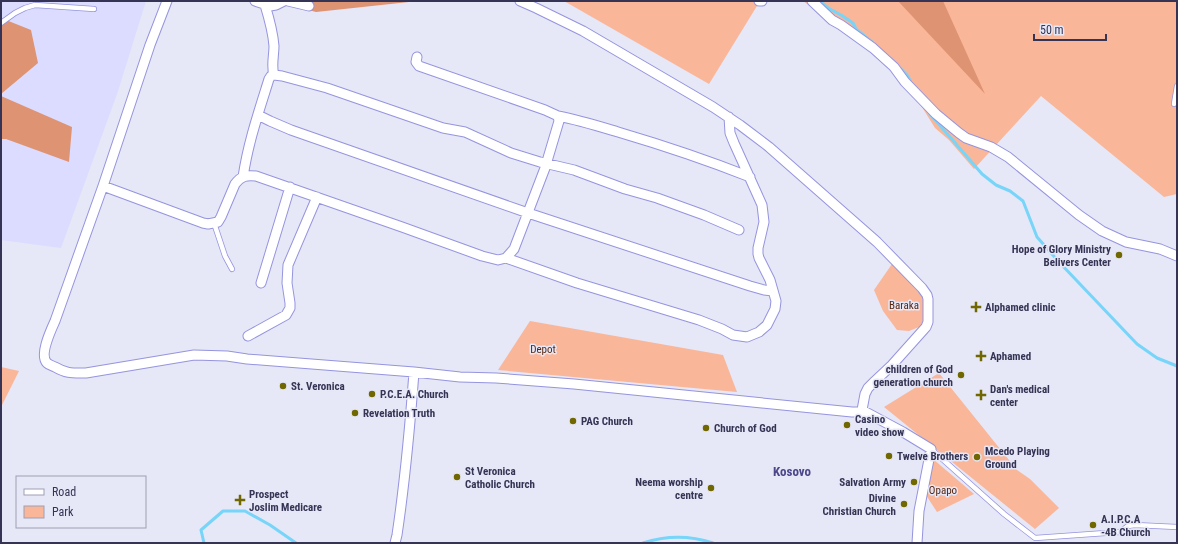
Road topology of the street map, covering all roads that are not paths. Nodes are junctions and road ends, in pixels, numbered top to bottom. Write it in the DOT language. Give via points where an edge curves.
graph roads {
  1 [pos="39,1"];
  2 [pos="167,1"];
  3 [pos="255,1"];
  4 [pos="284,1"];
  5 [pos="288,1"];
  6 [pos="520,1"];
  7 [pos="812,1"];
  8 [pos="35,5"];
  9 [pos="265,5"];
  10 [pos="309,6"];
  11 [pos="94,9"];
  12 [pos="1,23"];
  13 [pos="417,57"];
  14 [pos="274,75"];
  15 [pos="1177,86"];
  16 [pos="1174,104"];
  17 [pos="258,115"];
  18 [pos="558,116"];
  19 [pos="729,117"];
  20 [pos="546,163"];
  21 [pos="243,177"];
  22 [pos="750,177"];
  23 [pos="103,186"];
  24 [pos="290,188"];
  25 [pos="317,197"];
  26 [pos="528,213"];
  27 [pos="214,223"];
  28 [pos="739,230"];
  29 [pos="1177,256"];
  30 [pos="506,258"];
  31 [pos="232,269"];
  32 [pos="261,283"];
  33 [pos="773,291"];
  34 [pos="248,336"];
  35 [pos="414,372"];
  36 [pos="862,410"];
  37 [pos="930,449"];
  38 [pos="1177,528"];
  39 [pos="1035,541"];
  40 [pos="395,543"];
  41 [pos="918,543"];
  1 -- 8 [label="lane"];
  2 -- 23 [label="street"];
  3 -- 9 [label="street"];
  4 -- 9 [label="street" via="273,6"];
  5 -- 10 [label="street"];
  6 -- 19 [label="street" via="583,31"];
  7 -- 29 [label="street" via="832,20 873,48 894,67 914,92 958,133 1008,157 1102,231 1126,242"];
  8 -- 11 [label="lane"];
  8 -- 12 [label="lane" via="15,13"];
  9 -- 14 [label="street" via="274,47"];
  13 -- 18 [label="street" via="418,66"];
  14 -- 17 [label="street" via="269,79"];
  14 -- 20 [label="street" via="327,88 443,128 465,132 511,153"];
  15 -- 16 [label="lane"];
  17 -- 21 [label="street"];
  17 -- 26 [label="street" via="291,130"];
  18 -- 20 [label="street" via="559,121"];
  18 -- 22 [label="street" via="659,145"];
  19 -- 22 [label="street" via="730,133"];
  19 -- 36 [label="street" via="782,158 877,242 928,295 929,315 926,327 868,388"];
  20 -- 26 [label="street"];
  20 -- 28 [label="street" via="693,210"];
  21 -- 24 [label="street" via="256,176"];
  21 -- 27 [label="street" via="235,184 221,217"];
  22 -- 33 [label="street" via="764,212 758,248 759,258"];
  23 -- 27 [label="street" via="202,223"];
  23 -- 35 [label="street" via="47,342 44,358 47,363 65,372 86,372 194,355"];
  24 -- 25 [label="street"];
  24 -- 32 [label="street"];
  25 -- 30 [label="street" via="482,256 498,260"];
  25 -- 34 [label="street" via="288,265 290,308 286,315"];
  26 -- 30 [label="street" via="514,248"];
  26 -- 33 [label="street" via="750,286"];
  27 -- 31 [label="lane"];
  30 -- 33 [label="street" via="577,283 699,320 737,336 753,335 767,325 775,309"];
  35 -- 36 [label="street" via="574,384 852,412"];
  35 -- 40 [label="street" via="410,433"];
  36 -- 37 [label="street"];
  37 -- 39 [label="lane"];
  37 -- 41 [label="street" via="919,511"];
  38 -- 39 [label="lane" via="1135,525 1128,526 1120,532"];
}
